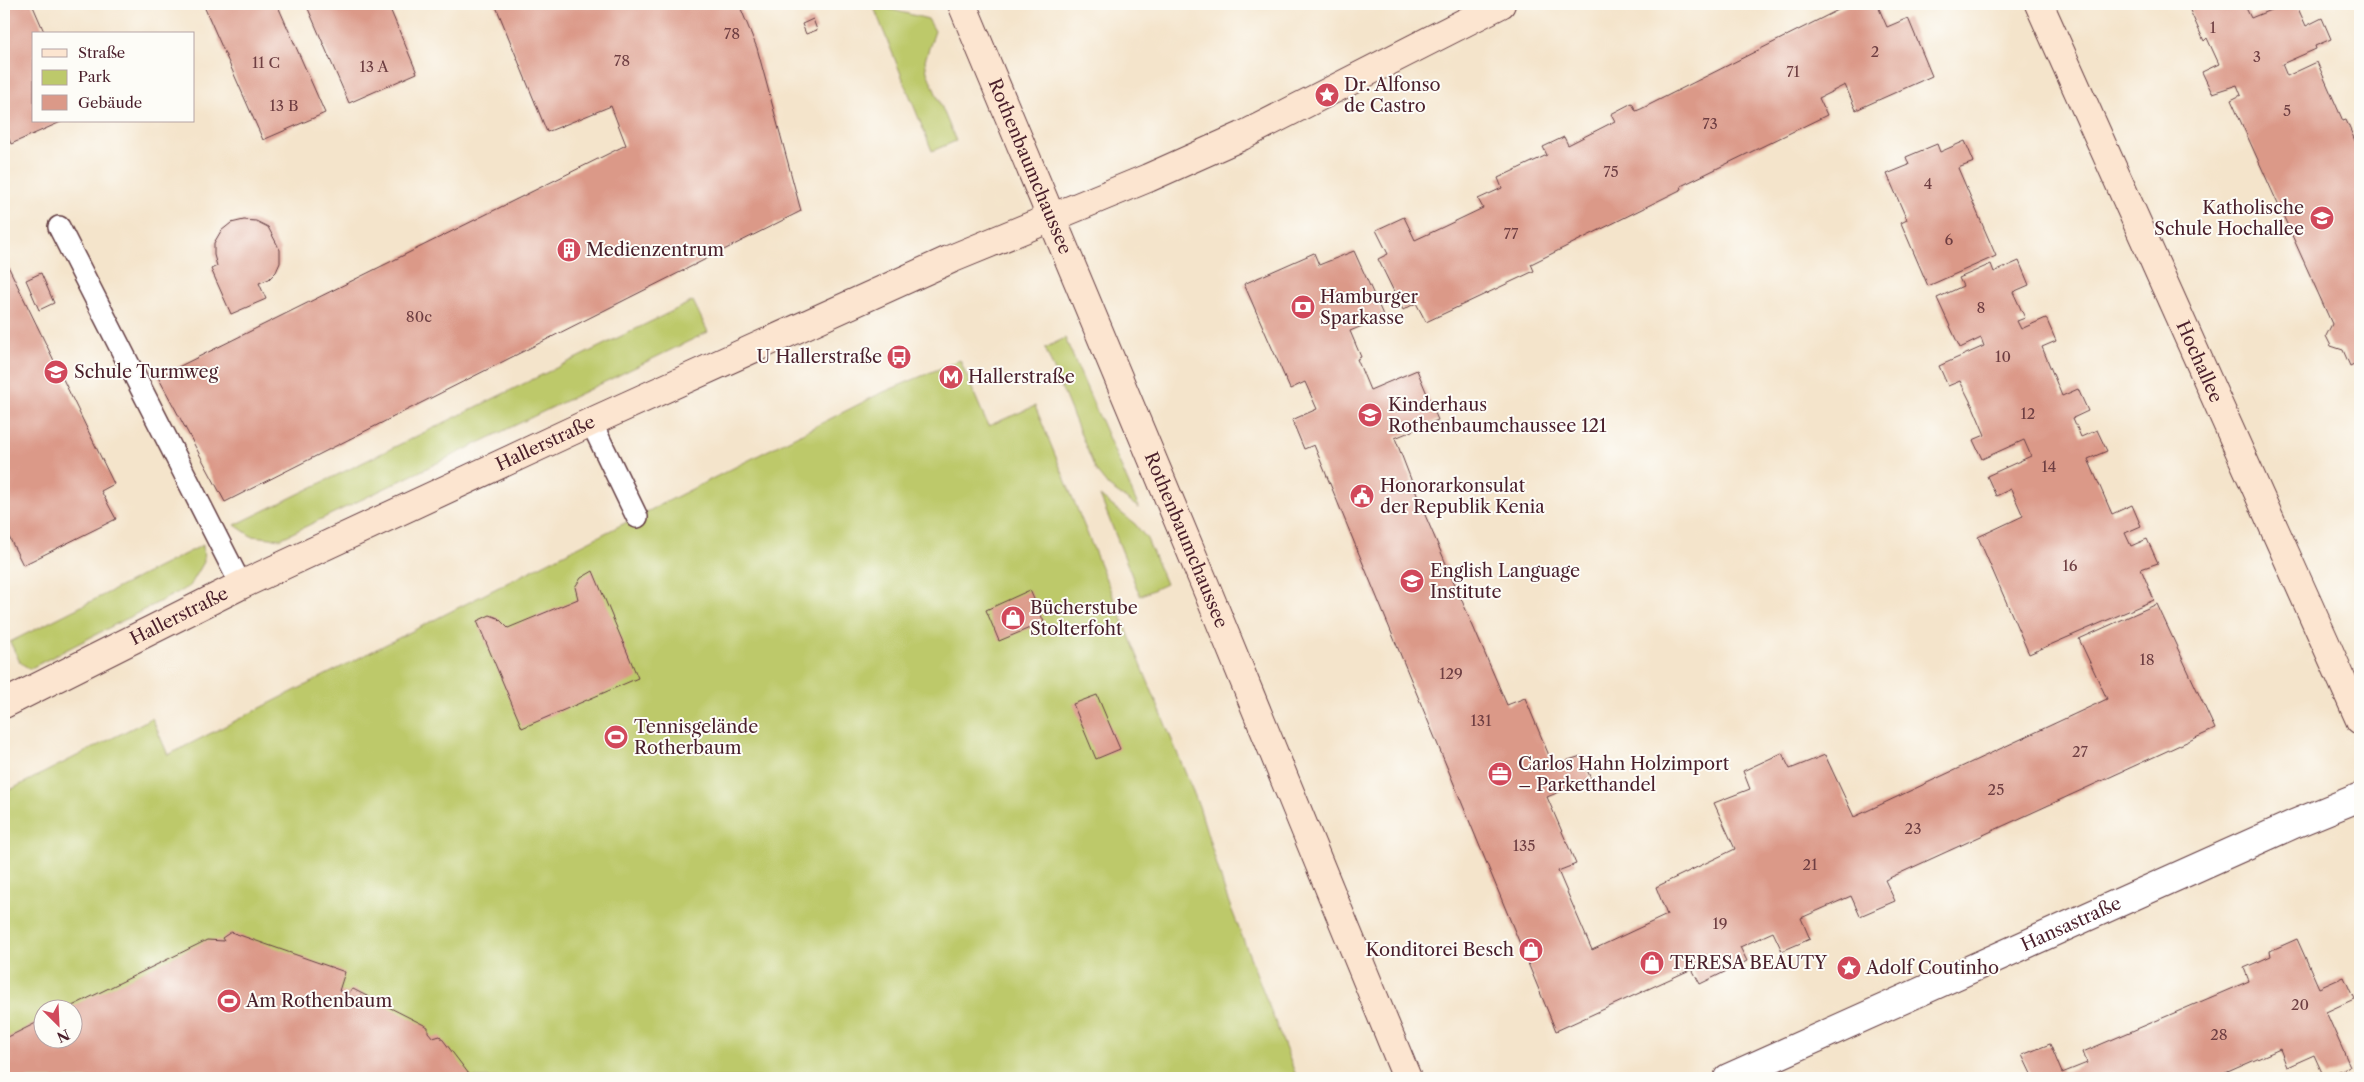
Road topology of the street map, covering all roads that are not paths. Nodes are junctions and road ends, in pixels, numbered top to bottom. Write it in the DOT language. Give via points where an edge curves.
graph roads {
  1 [pos="962,4"];
  2 [pos="1501,4"];
  3 [pos="2039,4"];
  4 [pos="1051,219"];
  5 [pos="59,227"];
  6 [pos="591,422"];
  7 [pos="637,517"];
  8 [pos="241,585"];
  9 [pos="4,704"];
  10 [pos="2360,720"];
  11 [pos="2360,797"];
  12 [pos="1407,1078"];
  13 [pos="1728,1078"];
  1 -- 4 [label="street, Rothenbaumchaussee"];
  2 -- 4 [label="street, Hallerstraße" via="1242,136"];
  3 -- 10 [label="street, Hochallee"];
  4 -- 6 [label="street, Hallerstraße" via="951,259"];
  4 -- 12 [label="street, Rothenbaumchaussee"];
  5 -- 8 [label="lane"];
  6 -- 7 [label="lane"];
  6 -- 8 [label="street, Hallerstraße"];
  8 -- 9 [label="street, Hallerstraße"];
  11 -- 13 [label="street, Hansastraße"];
}
